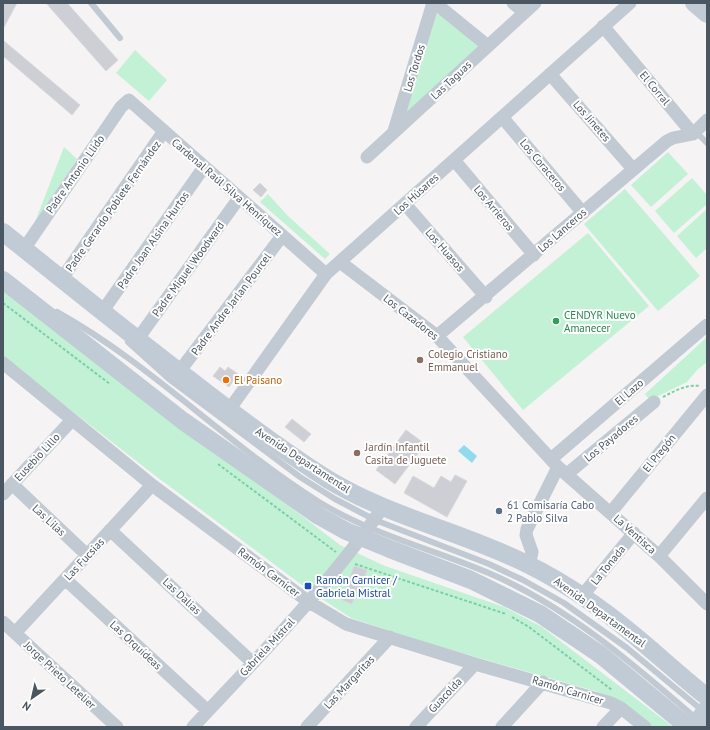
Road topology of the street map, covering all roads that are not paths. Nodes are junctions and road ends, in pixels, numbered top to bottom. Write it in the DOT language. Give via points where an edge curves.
graph roads {
  1 [pos="91,3"];
  2 [pos="434,3"];
  3 [pos="513,3"];
  4 [pos="535,3"];
  5 [pos="630,3"];
  6 [pos="524,12"];
  7 [pos="603,26"];
  8 [pos="120,38"];
  9 [pos="488,46"];
  10 [pos="550,74"];
  11 [pos="129,100"];
  12 [pos="502,117"];
  13 [pos="707,120"];
  14 [pos="164,131"];
  15 [pos="394,132"];
  16 [pos="694,133"];
  17 [pos="707,143"];
  18 [pos="367,157"];
  19 [pos="454,160"];
  20 [pos="204,167"];
  21 [pos="634,169"];
  22 [pos="240,198"];
  23 [pos="405,204"];
  24 [pos="583,213"];
  25 [pos="3,232"];
  26 [pos="282,236"];
  27 [pos="24,249"];
  28 [pos="534,255"];
  29 [pos="340,262"];
  30 [pos="326,274"];
  31 [pos="61,280"];
  32 [pos="7,284"];
  33 [pos="486,297"];
  34 [pos="102,312"];
  35 [pos="707,325"];
  36 [pos="437,336"];
  37 [pos="137,340"];
  38 [pos="3,363"];
  39 [pos="179,372"];
  40 [pos="707,395"];
  41 [pos="654,402"];
  42 [pos="229,410"];
  43 [pos="72,420"];
  44 [pos="559,467"];
  45 [pos="152,485"];
  46 [pos="7,489"];
  47 [pos="707,498"];
  48 [pos="611,512"];
  49 [pos="372,523"];
  50 [pos="110,530"];
  51 [pos="634,533"];
  52 [pos="87,555"];
  53 [pos="659,556"];
  54 [pos="529,565"];
  55 [pos="65,580"];
  56 [pos="582,596"];
  57 [pos="309,602"];
  58 [pos="707,603"];
  59 [pos="3,622"];
  60 [pos="15,633"];
  61 [pos="390,637"];
  62 [pos="253,663"];
  63 [pos="475,664"];
  64 [pos="543,682"];
  65 [pos="621,708"];
  66 [pos="208,711"];
  67 [pos="701,717"];
  68 [pos="117,727"];
  69 [pos="193,727"];
  70 [pos="307,727"];
  71 [pos="416,727"];
  72 [pos="502,727"];
  73 [pos="603,727"];
  74 [pos="644,727"];
  1 -- 8 [label="lane"];
  2 -- 9 [label="street"];
  2 -- 15 [label="street, Los Tordos"];
  3 -- 6 [label="street"];
  4 -- 6 [label="street, Las Taguas"];
  5 -- 7 [label="street, Los Húsares"];
  6 -- 9 [label="street, Las Taguas"];
  7 -- 10 [label="street, Los Húsares"];
  7 -- 16 [label="street, El Corral"];
  9 -- 15 [label="street, Las Taguas"];
  10 -- 12 [label="street, Los Húsares"];
  10 -- 21 [label="street, Los Jinetes"];
  11 -- 14 [label="street, Cardenal Raúl Silva Henríquez"];
  11 -- 27 [label="street, Padre Antonio Llido" via="121,107"];
  12 -- 19 [label="street, Los Húsares"];
  12 -- 24 [label="street, Los Coraceros"];
  13 -- 16 [label="street"];
  14 -- 20 [label="street, Cardenal Raúl Silva Henríquez"];
  14 -- 31 [label="street, Padre Gerardo Poblete Fernández"];
  15 -- 18 [label="street, Las Taguas"];
  16 -- 17 [label="lane"];
  16 -- 21 [label="street, Los Lanceros" via="673,138"];
  19 -- 23 [label="street, Los Húsares"];
  19 -- 28 [label="street, Los Arrieros"];
  20 -- 22 [label="street, Cardenal Raúl Silva Henríquez"];
  20 -- 34 [label="street, Padre Joan Alsina Hurtos"];
  21 -- 24 [label="street, Los Lanceros"];
  22 -- 26 [label="street, Cardenal Raúl Silva Henríquez"];
  22 -- 37 [label="street, Padre Miguel Woodward"];
  23 -- 29 [label="street, Los Húsares"];
  23 -- 33 [label="street, Los Huasos"];
  24 -- 28 [label="street, Los Lanceros"];
  25 -- 27 [label="main road, Avenida Departamental"];
  26 -- 30 [label="street, Cardenal Raúl Silva Henríquez"];
  26 -- 39 [label="street, Padre Andre Jarlan Pourcel"];
  27 -- 31 [label="main road, Avenida Departamental"];
  28 -- 33 [label="street, Los Lanceros"];
  29 -- 30 [label="street, Los Húsares"];
  29 -- 36 [label="street, Los Cazadores"];
  30 -- 42 [label="street, Los Húsares"];
  31 -- 34 [label="main road, Avenida Departamental"];
  32 -- 49 [label="main road, Avenida Departamental" via="183,421 319,516"];
  33 -- 36 [label="street, Los Lanceros"];
  34 -- 37 [label="main road, Avenida Departamental"];
  34 -- 49 [label="lane" via="137,352 169,379 300,477"];
  35 -- 44 [label="street, El Lazo"];
  36 -- 44 [label="street, Los Cazadores"];
  37 -- 39 [label="main road, Avenida Departamental"];
  38 -- 43 [label="street, Ramón Carnicer"];
  39 -- 42 [label="main road, Avenida Departamental"];
  40 -- 48 [label="street, El Pregón"];
  41 -- 44 [label="street, Los Payadores"];
  42 -- 49 [label="main road, Avenida Departamental" via="330,480"];
  43 -- 45 [label="street, Ramón Carnicer"];
  43 -- 46 [label="street, Eusebio Lillo"];
  44 -- 48 [label="street, La Ventisca"];
  44 -- 54 [label="street, El Lazo" via="527,529 526,535 532,552"];
  45 -- 50 [label="street, Las Fucsias"];
  45 -- 57 [label="street, Ramón Carnicer"];
  46 -- 52 [label="street, Las Lilas"];
  47 -- 53 [label="street"];
  48 -- 51 [label="street, La Ventisca"];
  49 -- 54 [label="main road, Avenida Departamental" via="503,552"];
  49 -- 57 [label="street, Gabriela Mistral"];
  49 -- 67 [label="main road, Avenida Departamental" via="471,580 540,614"];
  50 -- 52 [label="street, Las Fucsias"];
  50 -- 62 [label="street, Las Dalias"];
  51 -- 53 [label="street, La Ventisca"];
  51 -- 56 [label="street, La Tonada"];
  52 -- 55 [label="street, Las Fucsias"];
  53 -- 58 [label="street, La Ventisca"];
  54 -- 56 [label="main road, Avenida Departamental"];
  55 -- 60 [label="street, Las Fucsias"];
  55 -- 66 [label="street, Las Orquídeas"];
  56 -- 67 [label="main road, Avenida Departamental" via="634,635"];
  57 -- 61 [label="street, Ramón Carnicer" via="346,624"];
  57 -- 62 [label="street, Gabriela Mistral"];
  59 -- 60 [label="street, Jorge Prieto Letelier"];
  60 -- 68 [label="street, Jorge Prieto Letelier"];
  61 -- 63 [label="street, Ramón Carnicer"];
  61 -- 70 [label="street, Las Margaritas"];
  62 -- 66 [label="street, Gabriela Mistral"];
  63 -- 64 [label="street, Ramón Carnicer"];
  63 -- 71 [label="street, Guacolda"];
  64 -- 65 [label="street, Ramón Carnicer"];
  64 -- 72 [label="street"];
  65 -- 73 [label="street"];
  65 -- 74 [label="street, Ramón Carnicer"];
  66 -- 69 [label="street, Gabriela Mistral"];
}
